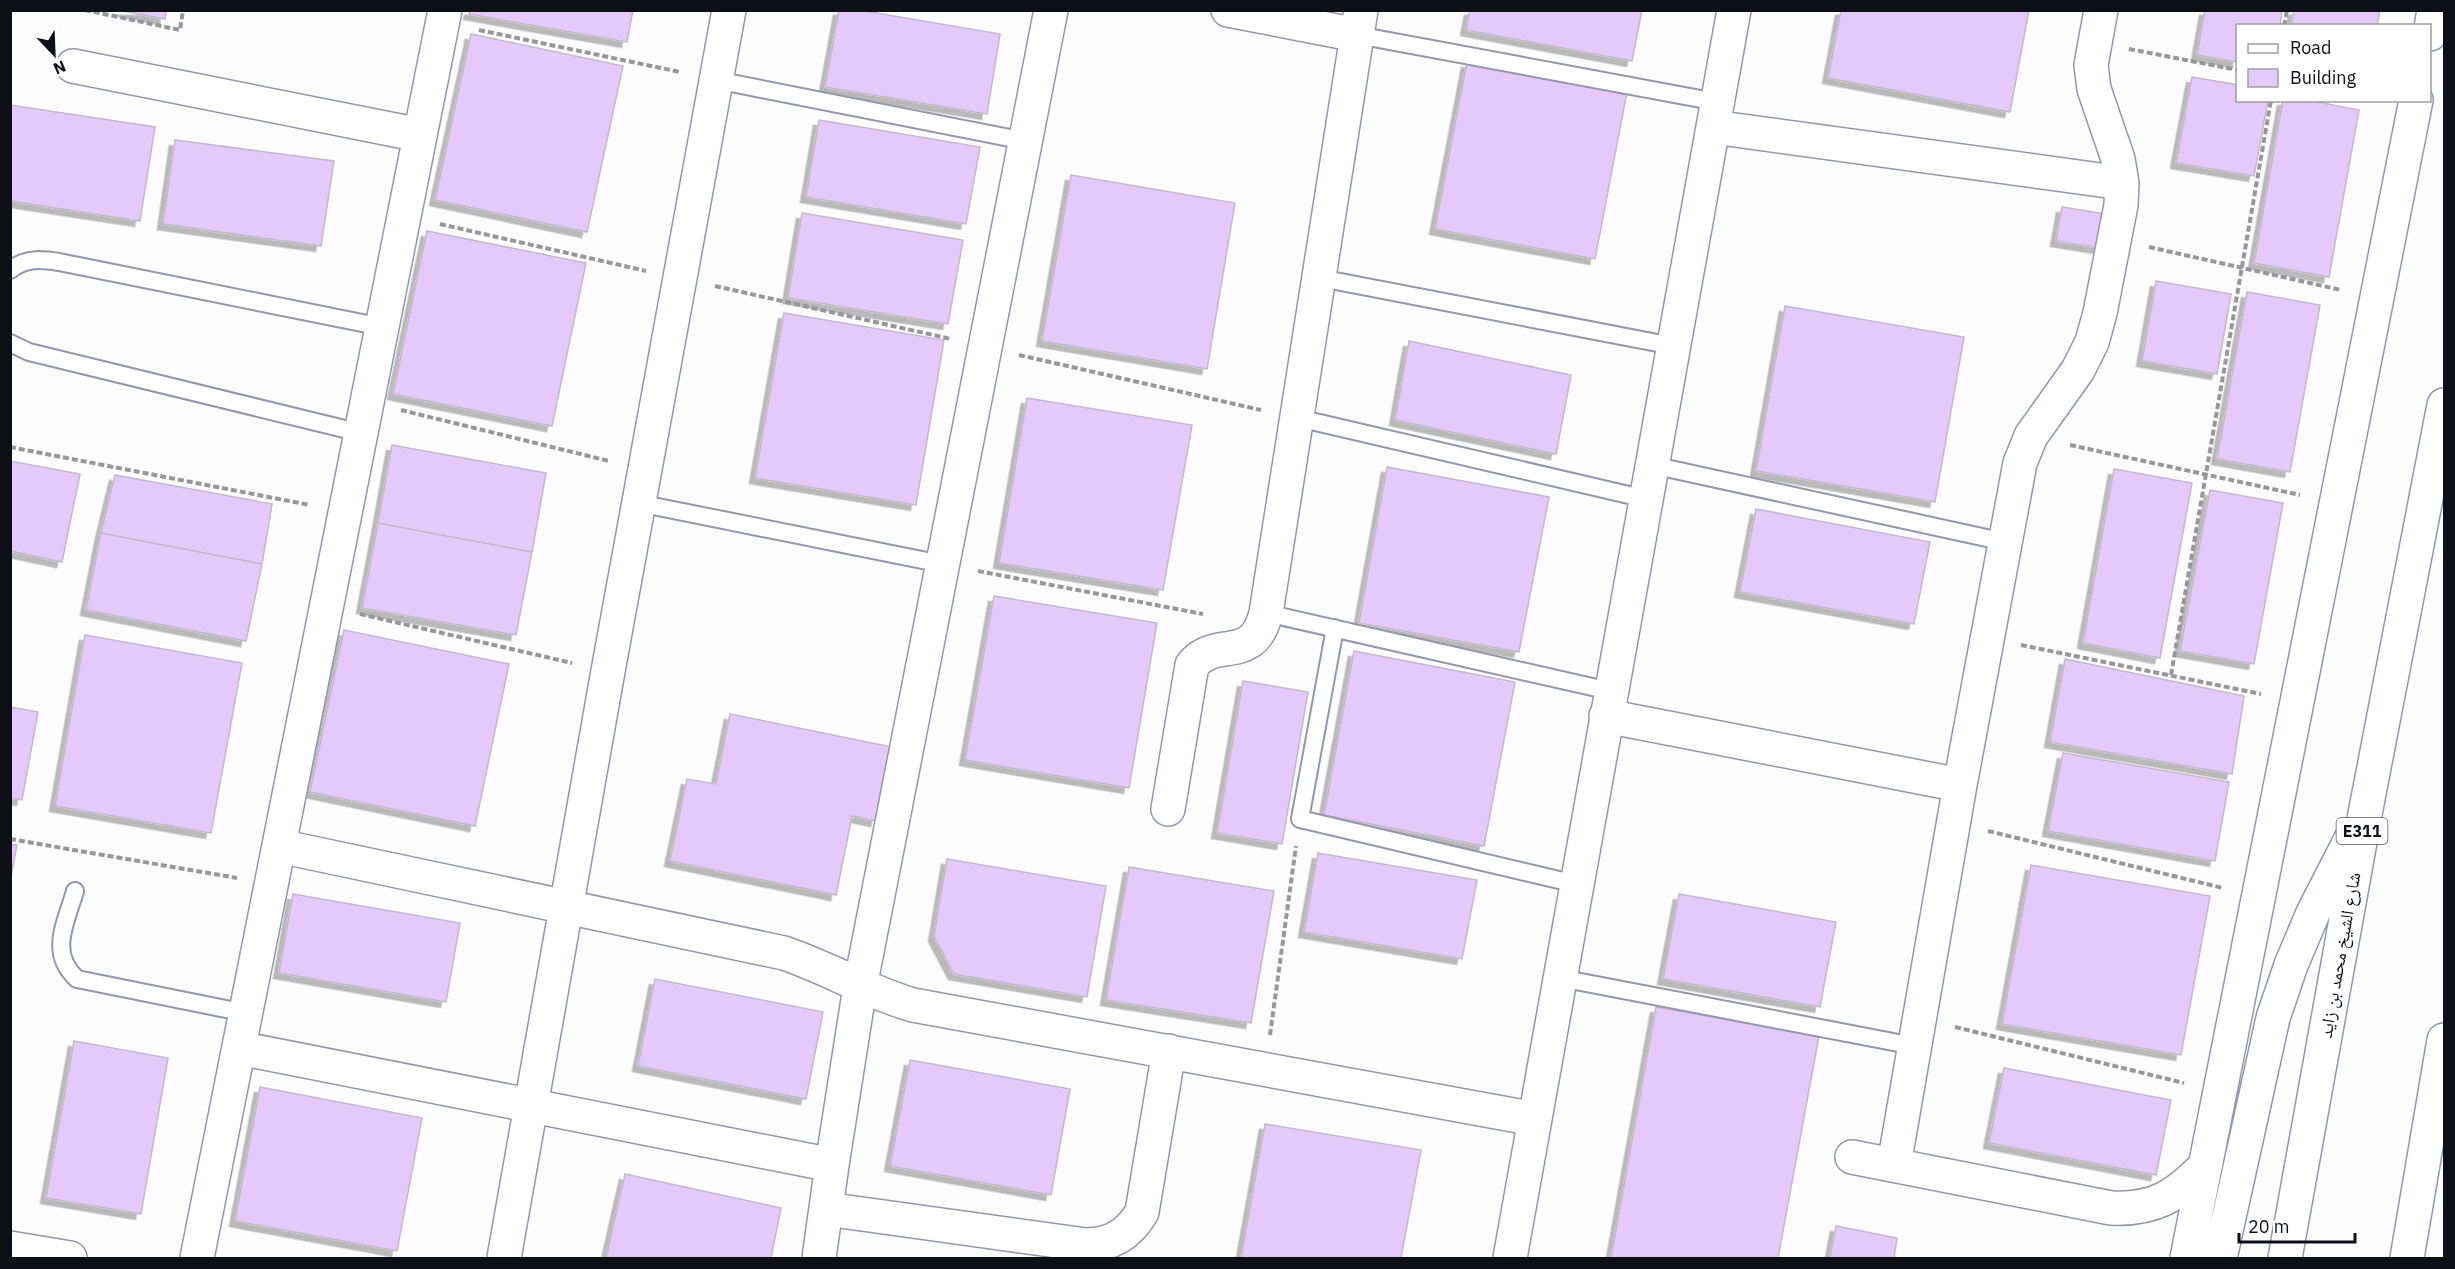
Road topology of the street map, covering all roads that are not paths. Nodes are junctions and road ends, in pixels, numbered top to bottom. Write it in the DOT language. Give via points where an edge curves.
graph roads {
  1 [pos="729,10"];
  2 [pos="1051,10"];
  3 [pos="1228,10"];
  4 [pos="1734,10"];
  5 [pos="2434,10"];
  6 [pos="444,16"];
  7 [pos="1359,23"];
  8 [pos="2098,26"];
  9 [pos="2431,28"];
  10 [pos="73,66"];
  11 [pos="716,80"];
  12 [pos="2416,102"];
  13 [pos="1715,114"];
  14 [pos="420,135"];
  15 [pos="1025,141"];
  16 [pos="2122,183"];
  17 [pos="10,270"];
  18 [pos="1320,278"];
  19 [pos="382,327"];
  20 [pos="10,344"];
  21 [pos="1673,346"];
  22 [pos="2445,405"];
  23 [pos="1298,418"];
  24 [pos="361,434"];
  25 [pos="1652,465"];
  26 [pos="1646,498"];
  27 [pos="639,503"];
  28 [pos="2005,542"];
  29 [pos="942,564"];
  30 [pos="1266,613"];
  31 [pos="1335,628"];
  32 [pos="1608,704"];
  33 [pos="1960,785"];
  34 [pos="1168,809"];
  35 [pos="2365,813"];
  36 [pos="279,846"];
  37 [pos="1576,884"];
  38 [pos="75,891"];
  39 [pos="566,905"];
  40 [pos="1560,978"];
  41 [pos="860,987"];
  42 [pos="246,1013"];
  43 [pos="1917,1032"];
  44 [pos="2445,1040"];
  45 [pos="239,1048"];
  46 [pos="1169,1051"];
  47 [pos="531,1106"];
  48 [pos="1535,1119"];
  49 [pos="1852,1157"];
  50 [pos="832,1165"];
  51 [pos="1894,1165"];
  52 [pos="2205,1166"];
  53 [pos="826,1209"];
  54 [pos="10,1248"];
  55 [pos="70,1258"];
  56 [pos="197,1258"];
  57 [pos="504,1258"];
  58 [pos="819,1258"];
  59 [pos="1510,1258"];
  60 [pos="2187,1258"];
  61 [pos="2220,1258"];
  62 [pos="2286,1258"];
  63 [pos="2407,1258"];
  1 -- 11 [label="main road"];
  2 -- 15 [label="main road"];
  3 -- 7 [label="main road"];
  4 -- 13 [label="main road"];
  5 -- 9 [label="main road"];
  6 -- 14 [label="main road"];
  7 -- 13 [label="lane"];
  7 -- 18 [label="main road"];
  8 -- 16 [label="main road" via="2091,65 2094,89 2114,142"];
  10 -- 14 [label="main road"];
  11 -- 15 [label="lane"];
  11 -- 27 [label="main road"];
  12 -- 52 [label="main road"];
  13 -- 16 [label="main road"];
  13 -- 21 [label="main road"];
  14 -- 19 [label="main road"];
  15 -- 29 [label="main road"];
  16 -- 28 [label="main road" via="2100,313 2091,342 2078,370 2031,436 2020,463"];
  17 -- 19 [label="lane" via="39,259 59,262"];
  18 -- 21 [label="lane"];
  18 -- 23 [label="main road"];
  19 -- 24 [label="main road"];
  20 -- 24 [label="lane" via="29,352"];
  21 -- 25 [label="main road"];
  22 -- 35 [label="main road, شارع الشيخ محمد بن زايد / E311"];
  23 -- 26 [label="lane"];
  23 -- 30 [label="main road"];
  24 -- 36 [label="main road"];
  25 -- 26 [label="main road"];
  25 -- 28 [label="lane"];
  26 -- 32 [label="main road"];
  27 -- 29 [label="lane"];
  27 -- 39 [label="main road"];
  28 -- 33 [label="main road"];
  29 -- 41 [label="main road"];
  30 -- 31 [label="lane"];
  30 -- 34 [label="main road" via="1263,626 1245,645 1207,653 1192,665"];
  31 -- 32 [label="lane"];
  31 -- 37 [label="lane" via="1300,819"];
  32 -- 33 [label="main road"];
  32 -- 37 [label="main road"];
  33 -- 43 [label="main road"];
  35 -- 61 [label="main road" via="2313,913 2273,1018"];
  35 -- 62 [label="main road, شارع الشيخ محمد بن زايد / E311"];
  36 -- 39 [label="main road"];
  36 -- 42 [label="main road"];
  37 -- 40 [label="main road"];
  38 -- 42 [label="lane" via="60,952 77,979"];
  39 -- 41 [label="main road" via="784,952"];
  39 -- 47 [label="main road"];
  40 -- 43 [label="lane"];
  40 -- 48 [label="main road"];
  41 -- 46 [label="main road" via="913,1005"];
  41 -- 50 [label="main road"];
  42 -- 45 [label="main road"];
  43 -- 51 [label="main road"];
  44 -- 63 [label="main road"];
  45 -- 47 [label="main road"];
  45 -- 56 [label="main road"];
  46 -- 48 [label="main road"];
  46 -- 53 [label="main road" via="1142,1212 1135,1224 1113,1241 1086,1245"];
  47 -- 50 [label="main road"];
  47 -- 57 [label="main road"];
  48 -- 59 [label="main road"];
  49 -- 51 [label="main road"];
  50 -- 53 [label="main road"];
  51 -- 52 [label="main road" via="2133,1209 2173,1196"];
  52 -- 60 [label="main road"];
  53 -- 58 [label="main road"];
  54 -- 55 [label="main road"];
}
